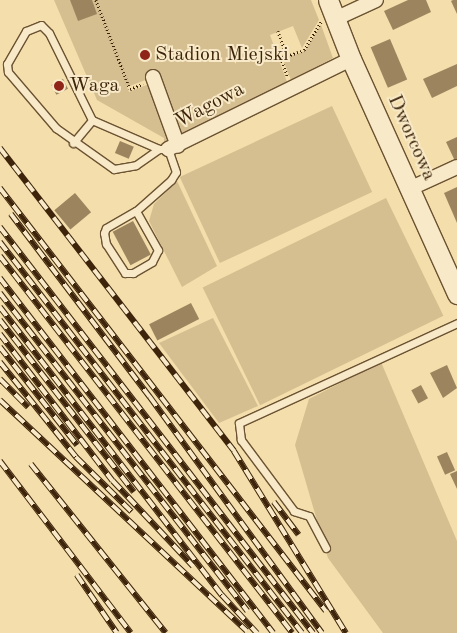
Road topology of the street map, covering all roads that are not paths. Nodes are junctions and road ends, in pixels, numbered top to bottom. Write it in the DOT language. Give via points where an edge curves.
graph roads {
  1 [pos="328,0"];
  2 [pos="376,0"];
  3 [pos="328,20"];
  4 [pos="351,59"];
  5 [pos="153,78"];
  6 [pos="92,120"];
  7 [pos="73,142"];
  8 [pos="169,148"];
  9 [pos="457,167"];
  10 [pos="410,189"];
  11 [pos="136,211"];
  12 [pos="456,290"];
  13 [pos="457,323"];
  14 [pos="326,548"];
  1 -- 3 [label="main road, Dworcowa"];
  2 -- 3 [label="street"];
  3 -- 4 [label="main road, Dworcowa"];
  4 -- 8 [label="street, Wagowa"];
  4 -- 10 [label="main road, Dworcowa"];
  5 -- 8 [label="street"];
  6 -- 7 [label="lane"];
  6 -- 7 [label="lane" via="49,34 41,26 26,31 7,64 8,72 27,97"];
  6 -- 8 [label="lane"];
  7 -- 8 [label="lane" via="114,169 136,165"];
  8 -- 11 [label="lane" via="176,172"];
  9 -- 10 [label="street"];
  10 -- 12 [label="main road, Dworcowa"];
  11 -- 11 [label="lane" via="104,232 106,244 125,273 133,273 152,262 158,250"];
  13 -- 14 [label="lane" via="239,423 242,440 294,511 308,516"];
}
